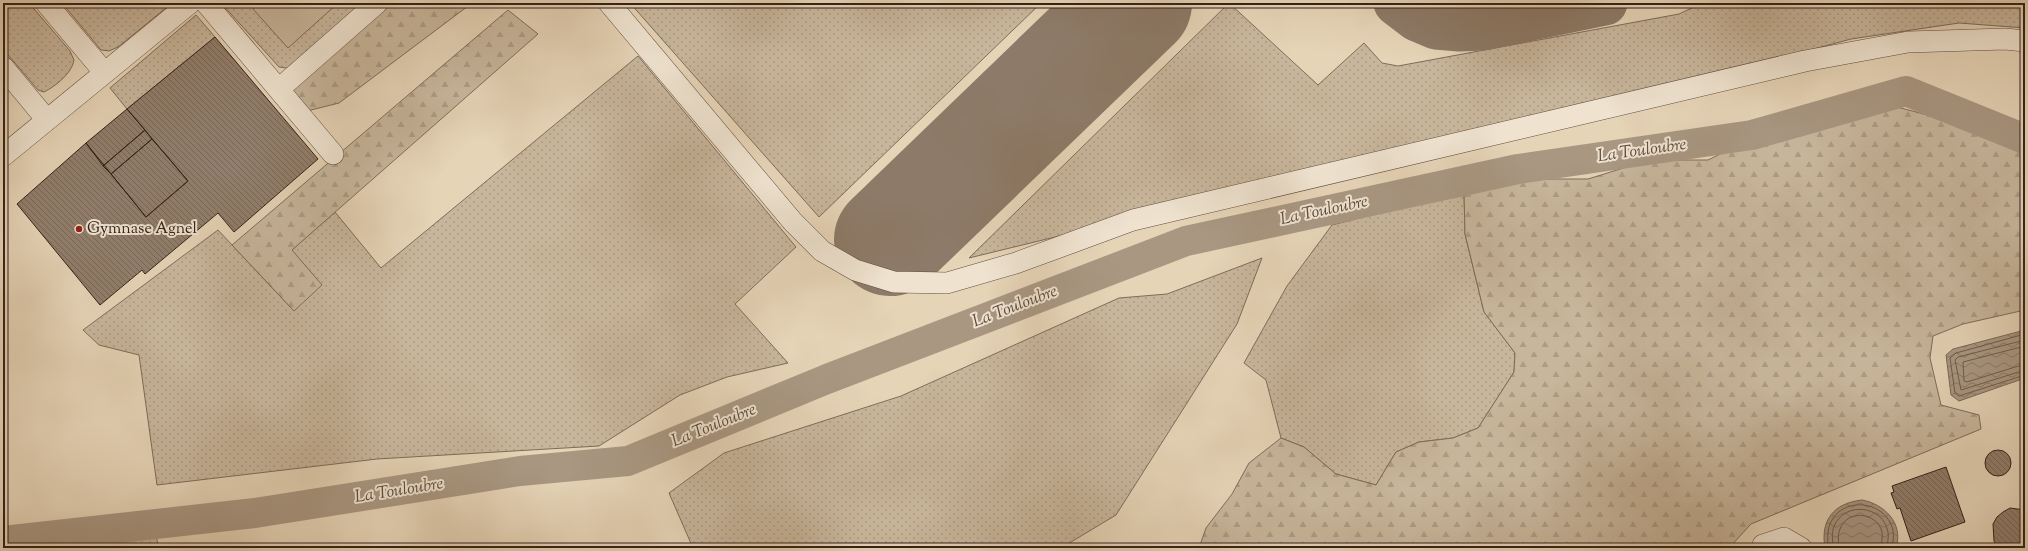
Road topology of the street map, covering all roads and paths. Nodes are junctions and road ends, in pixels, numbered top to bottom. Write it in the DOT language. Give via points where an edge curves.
graph roads {
  1 [pos="46,3"];
  2 [pos="190,3"];
  3 [pos="206,3"];
  4 [pos="377,3"];
  5 [pos="609,3"];
  6 [pos="2025,40"];
  7 [pos="3,67"];
  8 [pos="104,72"];
  9 [pos="279,89"];
  10 [pos="47,120"];
  11 [pos="333,154"];
  12 [pos="3,156"];
  13 [pos="1762,548"];
  14 [pos="1801,548"];
  1 -- 8 [label="street"];
  2 -- 8 [label="street"];
  3 -- 9 [label="street"];
  4 -- 9 [label="street"];
  5 -- 6 [label="street" via="793,222 822,251 855,270 894,282 947,283 1016,263 1133,220 1805,61 1908,42"];
  7 -- 10 [label="street"];
  8 -- 10 [label="street"];
  9 -- 11 [label="street"];
  10 -- 12 [label="street"];
  13 -- 14 [label="street" via="1763,545 1784,538"];
}
